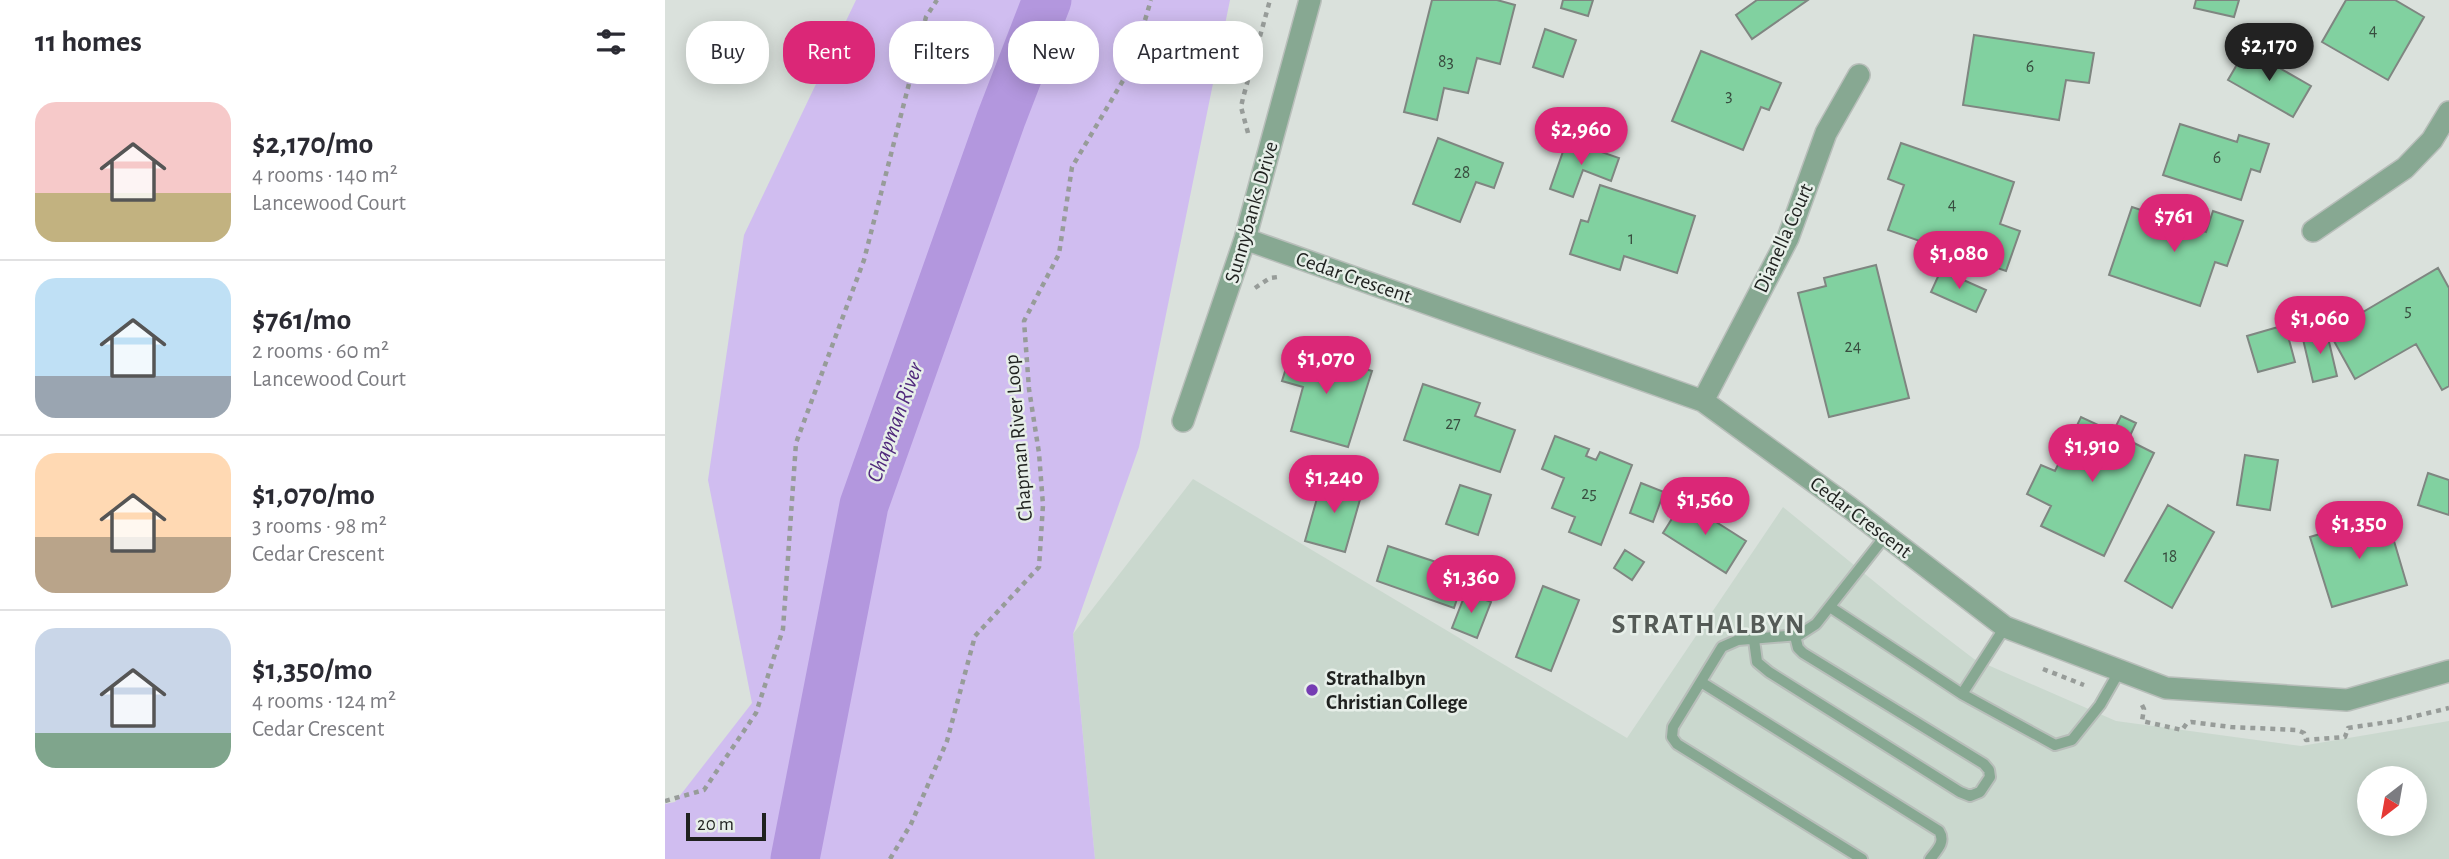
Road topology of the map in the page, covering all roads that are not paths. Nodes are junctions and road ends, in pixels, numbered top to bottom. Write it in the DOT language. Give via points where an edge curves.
graph roads {
  1 [pos="1310,0"];
  2 [pos="1859,75"];
  3 [pos="2449,112"];
  4 [pos="2313,231"];
  5 [pos="1245,239"];
  6 [pos="1703,401"];
  7 [pos="1183,421"];
  8 [pos="1886,535"];
  9 [pos="1830,607"];
  10 [pos="2005,627"];
  11 [pos="1795,636"];
  12 [pos="1754,640"];
  13 [pos="2120,670"];
  14 [pos="2449,671"];
  15 [pos="1701,682"];
  16 [pos="1962,694"];
  17 [pos="1862,859"];
  18 [pos="1930,859"];
  1 -- 5 [label="street, Sunnybanks Drive"];
  2 -- 6 [label="street, Dianella Court" via="1826,133 1788,238"];
  3 -- 4 [label="street" via="2432,141 2405,168"];
  5 -- 6 [label="street, Cedar Crescent"];
  5 -- 7 [label="street, Sunnybanks Drive"];
  6 -- 8 [label="street, Cedar Crescent"];
  8 -- 9 [label="lane"];
  8 -- 10 [label="street, Cedar Crescent"];
  9 -- 11 [label="lane" via="1817,624"];
  9 -- 16 [label="lane"];
  10 -- 13 [label="street, Cedar Crescent"];
  10 -- 16 [label="lane"];
  11 -- 12 [label="lane"];
  11 -- 12 [label="lane" via="1803,653 1984,764 1990,777 1980,792 1970,796 1959,792 1769,671 1758,662"];
  12 -- 15 [label="lane" via="1722,647"];
  13 -- 14 [label="street, Cedar Crescent" via="2166,688 2347,700"];
  13 -- 16 [label="lane" via="2072,740 2055,745"];
  15 -- 17 [label="lane" via="1673,727 1677,744"];
  15 -- 18 [label="lane" via="1939,831 1943,837"];
}
